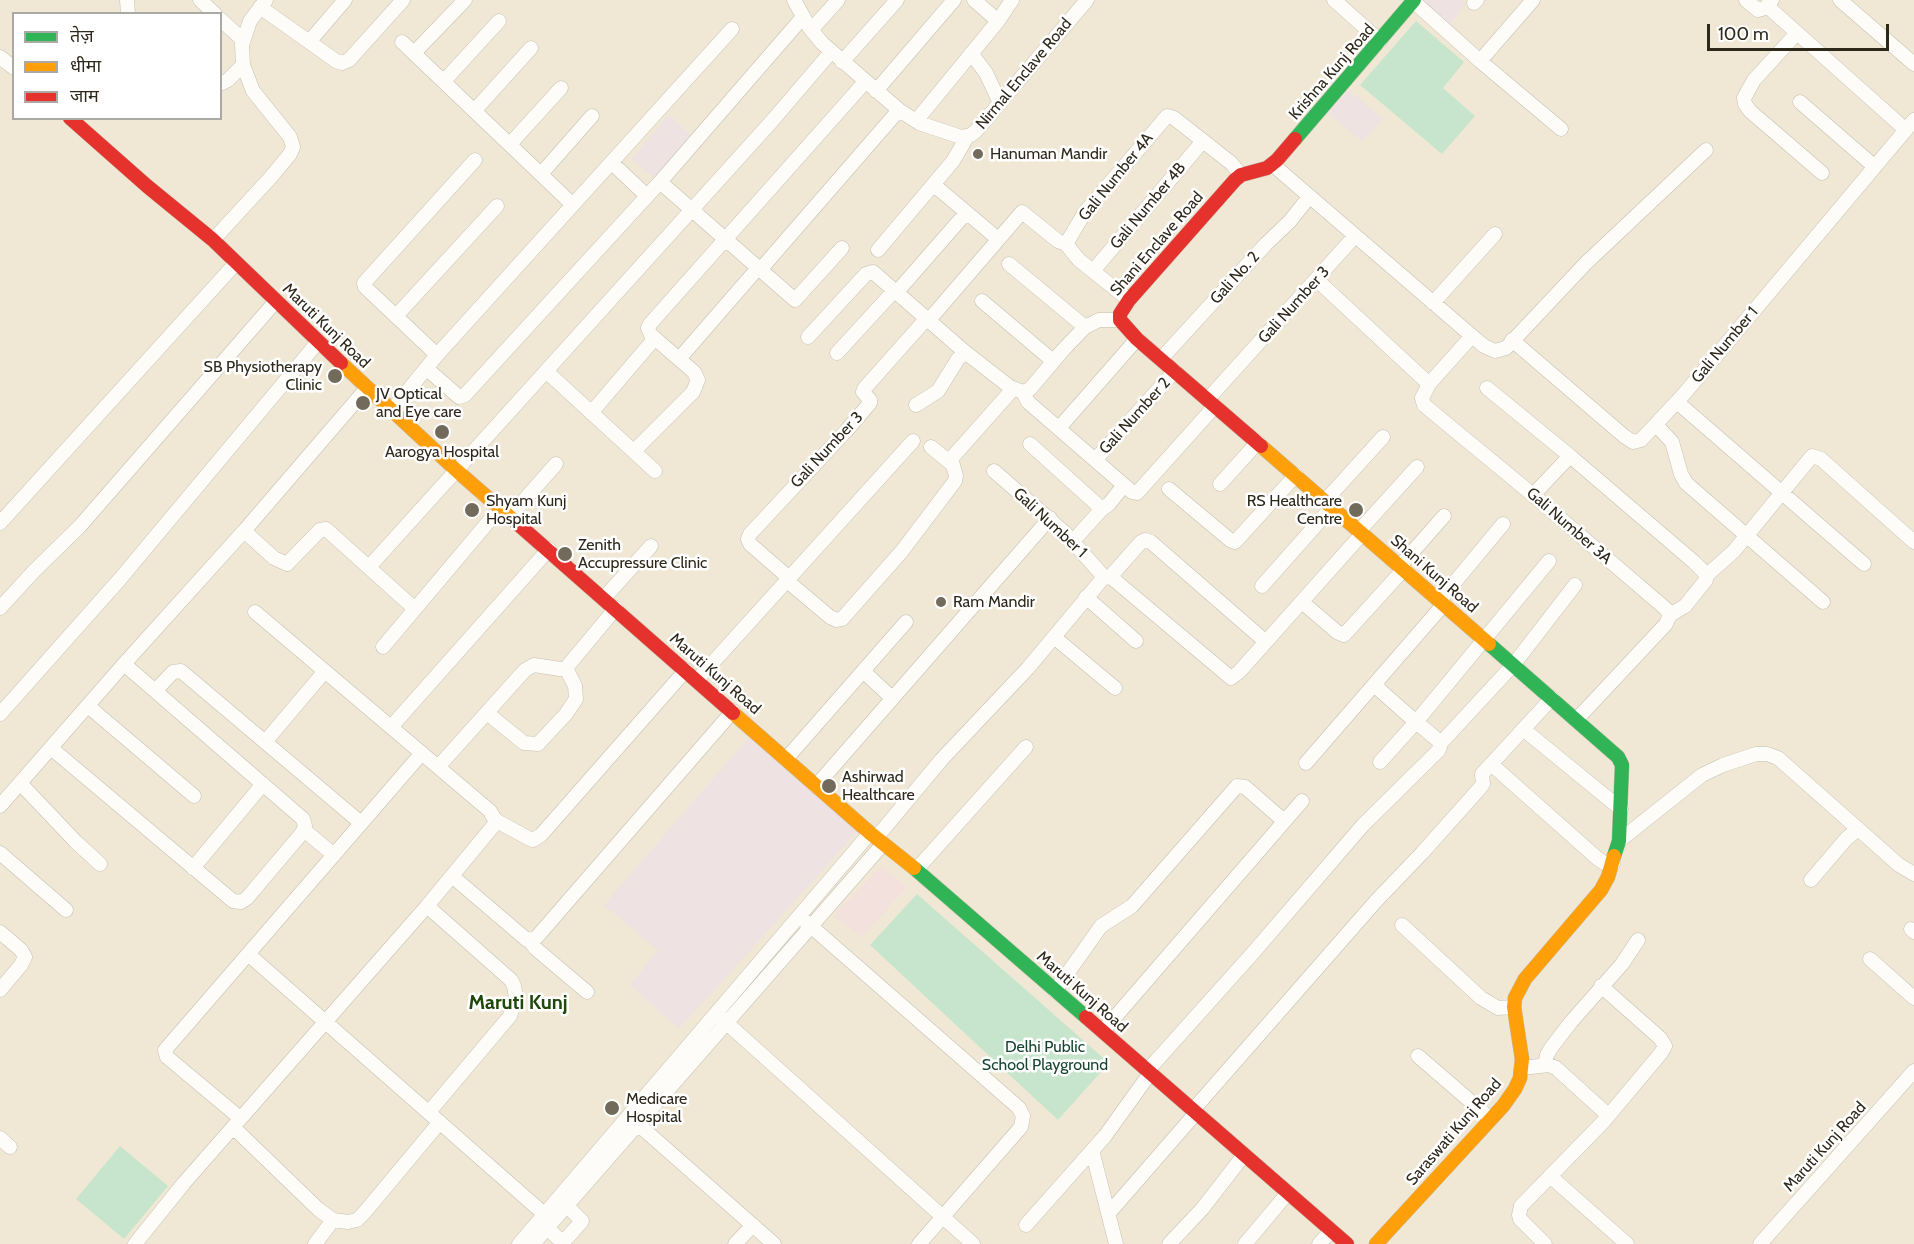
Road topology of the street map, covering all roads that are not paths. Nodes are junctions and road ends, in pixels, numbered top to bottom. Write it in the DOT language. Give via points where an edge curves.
graph roads {
  1 [pos="345,0"];
  2 [pos="403,0"];
  3 [pos="465,0"];
  4 [pos="794,0"];
  5 [pos="838,0"];
  6 [pos="897,0"];
  7 [pos="954,0"];
  8 [pos="974,0"];
  9 [pos="1012,0"];
  10 [pos="1087,0"];
  11 [pos="1334,0"];
  12 [pos="1533,0"];
  13 [pos="1840,0"];
  14 [pos="1410,2"];
  15 [pos="1760,3"];
  16 [pos="263,4"];
  17 [pos="803,17"];
  18 [pos="222,21"];
  19 [pos="499,21"];
  20 [pos="998,21"];
  21 [pos="732,29"];
  22 [pos="811,30"];
  23 [pos="1797,33"];
  24 [pos="243,40"];
  25 [pos="1380,41"];
  26 [pos="309,42"];
  27 [pos="402,42"];
  28 [pos="531,48"];
  29 [pos="414,53"];
  30 [pos="971,53"];
  31 [pos="0,57"];
  32 [pos="836,57"];
  33 [pos="1480,61"];
  34 [pos="1914,64"];
  35 [pos="243,65"];
  36 [pos="12,66"];
  37 [pos="444,81"];
  38 [pos="865,82"];
  39 [pos="222,83"];
  40 [pos="561,88"];
  41 [pos="876,91"];
  42 [pos="1800,102"];
  43 [pos="1000,103"];
  44 [pos="475,110"];
  45 [pos="899,110"];
  46 [pos="592,116"];
  47 [pos="72,120"];
  48 [pos="916,121"];
  49 [pos="1910,125"];
  50 [pos="1562,129"];
  51 [pos="967,137"];
  52 [pos="1203,141"];
  53 [pos="510,144"];
  54 [pos="1706,150"];
  55 [pos="475,160"];
  56 [pos="612,163"];
  57 [pos="1272,164"];
  58 [pos="1875,167"];
  59 [pos="1822,173"];
  60 [pos="541,174"];
  61 [pos="1241,176"];
  62 [pos="660,182"];
  63 [pos="934,184"];
  64 [pos="647,196"];
  65 [pos="1310,198"];
  66 [pos="573,205"];
  67 [pos="497,206"];
  68 [pos="692,210"];
  69 [pos="966,213"];
  70 [pos="1495,234"];
  71 [pos="1355,236"];
  72 [pos="726,239"];
  73 [pos="998,239"];
  74 [pos="213,240"];
  75 [pos="1066,244"];
  76 [pos="842,248"];
  77 [pos="878,250"];
  78 [pos="236,263"];
  79 [pos="1009,264"];
  80 [pos="759,269"];
  81 [pos="1093,272"];
  82 [pos="1317,280"];
  83 [pos="895,292"];
  84 [pos="1129,300"];
  85 [pos="276,301"];
  86 [pos="982,301"];
  87 [pos="1433,303"];
  88 [pos="396,316"];
  89 [pos="928,319"];
  90 [pos="1119,320"];
  91 [pos="1085,327"];
  92 [pos="1472,336"];
  93 [pos="655,338"];
  94 [pos="808,338"];
  95 [pos="1137,339"];
  96 [pos="1512,340"];
  97 [pos="318,342"];
  98 [pos="965,352"];
  99 [pos="837,353"];
  100 [pos="437,355"];
  101 [pos="679,359"];
  102 [pos="1161,359"];
  103 [pos="1053,361"];
  104 [pos="426,368"];
  105 [pos="1175,371"];
  106 [pos="547,372"];
  107 [pos="1429,384"];
  108 [pos="367,388"];
  109 [pos="1487,388"];
  110 [pos="1018,391"];
  111 [pos="1212,402"];
  112 [pos="1677,402"];
  113 [pos="916,405"];
  114 [pos="392,410"];
  115 [pos="591,413"];
  116 [pos="1656,425"];
  117 [pos="1059,428"];
  118 [pos="1383,437"];
  119 [pos="913,441"];
  120 [pos="1258,442"];
  121 [pos="1030,444"];
  122 [pos="931,447"];
  123 [pos="634,451"];
  124 [pos="1570,456"];
  125 [pos="1095,460"];
  126 [pos="949,461"];
  127 [pos="556,464"];
  128 [pos="1417,467"];
  129 [pos="456,470"];
  130 [pos="655,471"];
  131 [pos="994,471"];
  132 [pos="1296,475"];
  133 [pos="1220,484"];
  134 [pos="1124,485"];
  135 [pos="1169,489"];
  136 [pos="1781,491"];
  137 [pos="1533,495"];
  138 [pos="1328,504"];
  139 [pos="1102,509"];
  140 [pos="505,512"];
  141 [pos="1444,516"];
  142 [pos="1050,518"];
  143 [pos="0,523"];
  144 [pos="1503,524"];
  145 [pos="244,531"];
  146 [pos="1361,533"];
  147 [pos="1747,534"];
  148 [pos="1073,541"];
  149 [pos="1914,542"];
  150 [pos="651,546"];
  151 [pos="549,549"];
  152 [pos="1549,561"];
  153 [pos="1864,564"];
  154 [pos="369,567"];
  155 [pos="1402,568"];
  156 [pos="1706,576"];
  157 [pos="1107,577"];
  158 [pos="787,578"];
  159 [pos="1575,585"];
  160 [pos="1262,586"];
  161 [pos="1086,597"];
  162 [pos="604,598"];
  163 [pos="1302,602"];
  164 [pos="1442,602"];
  165 [pos="1823,602"];
  166 [pos="0,608"];
  167 [pos="616,608"];
  168 [pos="415,609"];
  169 [pos="255,612"];
  170 [pos="1670,615"];
  171 [pos="906,622"];
  172 [pos="1054,637"];
  173 [pos="1485,640"];
  174 [pos="1136,641"];
  175 [pos="1266,642"];
  176 [pos="383,647"];
  177 [pos="124,664"];
  178 [pos="1514,664"];
  179 [pos="566,668"];
  180 [pos="686,670"];
  181 [pos="324,671"];
  182 [pos="864,671"];
  183 [pos="697,680"];
  184 [pos="1374,685"];
  185 [pos="1115,688"];
  186 [pos="156,691"];
  187 [pos="892,698"];
  188 [pos="1552,698"];
  189 [pos="88,706"];
  190 [pos="733,711"];
  191 [pos="487,713"];
  192 [pos="0,714"];
  193 [pos="1577,719"];
  194 [pos="1416,722"];
  195 [pos="391,728"];
  196 [pos="1523,729"];
  197 [pos="265,742"];
  198 [pos="1440,744"];
  199 [pos="1026,747"];
  200 [pos="51,748"];
  201 [pos="422,753"];
  202 [pos="786,759"];
  203 [pos="1380,762"];
  204 [pos="1306,763"];
  205 [pos="1491,764"];
  206 [pos="438,767"];
  207 [pos="1623,773"];
  208 [pos="20,783"];
  209 [pos="263,784"];
  210 [pos="816,786"];
  211 [pos="194,796"];
  212 [pos="1302,801"];
  213 [pos="0,806"];
  214 [pos="1621,809"];
  215 [pos="495,820"];
  216 [pos="1284,822"];
  217 [pos="361,823"];
  218 [pos="1858,829"];
  219 [pos="304,830"];
  220 [pos="876,838"];
  221 [pos="1619,842"];
  222 [pos="0,854"];
  223 [pos="334,855"];
  224 [pos="100,864"];
  225 [pos="1613,864"];
  226 [pos="193,868"];
  227 [pos="916,870"];
  228 [pos="1914,874"];
  229 [pos="452,876"];
  230 [pos="1811,880"];
  231 [pos="427,906"];
  232 [pos="66,910"];
  233 [pos="806,921"];
  234 [pos="1402,925"];
  235 [pos="0,932"];
  236 [pos="530,940"];
  237 [pos="1638,940"];
  238 [pos="248,954"];
  239 [pos="1870,959"];
  240 [pos="1601,986"];
  241 [pos="0,990"];
  242 [pos="1055,991"];
  243 [pos="587,992"];
  244 [pos="1914,998"];
  245 [pos="1514,1007"];
  246 [pos="722,1019"];
  247 [pos="325,1020"];
  248 [pos="1103,1031"];
  249 [pos="1418,1056"];
  250 [pos="1545,1065"];
  251 [pos="1521,1068"];
  252 [pos="1149,1071"];
  253 [pos="1914,1071"];
  254 [pos="1194,1111"];
  255 [pos="429,1112"];
  256 [pos="1608,1115"];
  257 [pos="1491,1119"];
  258 [pos="634,1120"];
  259 [pos="440,1122"];
  260 [pos="237,1123"];
  261 [pos="1092,1150"];
  262 [pos="1244,1155"];
  263 [pos="1550,1176"];
  264 [pos="1287,1194"];
  265 [pos="567,1206"];
  266 [pos="1109,1213"];
  267 [pos="942,1217"];
  268 [pos="333,1220"];
  269 [pos="548,1221"];
  270 [pos="753,1225"];
  271 [pos="1026,1225"];
  272 [pos="1331,1231"];
  273 [pos="138,1243"];
  274 [pos="315,1244"];
  275 [pos="519,1244"];
  276 [pos="533,1244"];
  277 [pos="735,1244"];
  278 [pos="774,1244"];
  279 [pos="919,1244"];
  280 [pos="973,1244"];
  281 [pos="1116,1244"];
  282 [pos="1169,1244"];
  283 [pos="1245,1244"];
  284 [pos="1319,1244"];
  285 [pos="1347,1244"];
  286 [pos="1376,1244"];
  287 [pos="1545,1244"];
  288 [pos="1627,1244"];
  289 [pos="1760,1244"];
  1 -- 26 [label="street"];
  2 -- 26 [label="street" via="346,62 336,62"];
  3 -- 29 [label="street"];
  4 -- 17 [label="street, Nirmal Enclave Road"];
  5 -- 22 [label="street"];
  6 -- 32 [label="street"];
  7 -- 41 [label="street"];
  8 -- 20 [label="street"];
  9 -- 20 [label="street"];
  10 -- 43 [label="street, Nirmal Enclave Road"];
  11 -- 25 [label="street"];
  12 -- 33 [label="street"];
  13 -- 34 [label="street"];
  14 -- 25 [label="street, Krishna Kunj Road"];
  14 -- 33 [label="street"];
  15 -- 23 [label="street"];
  16 -- 24 [label="street" via="250,21"];
  16 -- 26 [label="street"];
  17 -- 22 [label="street, Nirmal Enclave Road"];
  17 -- 62 [label="street"];
  18 -- 24 [label="street"];
  19 -- 37 [label="street"];
  20 -- 30 [label="street"];
  21 -- 56 [label="street"];
  22 -- 32 [label="street, Nirmal Enclave Road"];
  23 -- 49 [label="street"];
  23 -- 59 [label="street" via="1754,80 1744,98 1745,104"];
  24 -- 35 [label="street"];
  25 -- 57 [label="street, Krishna Kunj Road"];
  27 -- 29 [label="street"];
  28 -- 44 [label="street"];
  29 -- 37 [label="street"];
  30 -- 43 [label="street"];
  30 -- 48 [label="street"];
  31 -- 36 [label="street"];
  32 -- 38 [label="street, Nirmal Enclave Road"];
  32 -- 68 [label="street"];
  33 -- 50 [label="street"];
  35 -- 39 [label="street"];
  35 -- 74 [label="street" via="253,91 290,137 293,147"];
  37 -- 44 [label="street"];
  38 -- 41 [label="street, Nirmal Enclave Road"];
  38 -- 72 [label="street"];
  40 -- 53 [label="street"];
  41 -- 45 [label="street, Nirmal Enclave Road"];
  42 -- 58 [label="street"];
  43 -- 51 [label="street, Nirmal Enclave Road"];
  44 -- 53 [label="street"];
  45 -- 48 [label="street, Nirmal Enclave Road"];
  45 -- 80 [label="street"];
  46 -- 60 [label="street"];
  47 -- 74 [label="street, Maruti Kunj Road"];
  48 -- 51 [label="street, Nirmal Enclave Road"];
  49 -- 58 [label="street, Gali Number 1"];
  51 -- 63 [label="street"];
  52 -- 61 [label="street"];
  52 -- 75 [label="street, Gali Number 4A" via="1171,116 1165,118 1079,220"];
  52 -- 81 [label="street, Gali Number 4B"];
  53 -- 60 [label="street"];
  54 -- 96 [label="street" via="1586,263"];
  55 -- 88 [label="street" via="365,280 365,287"];
  56 -- 64 [label="street"];
  56 -- 66 [label="street"];
  57 -- 61 [label="street, Shani Enclave Road"];
  57 -- 65 [label="street"];
  58 -- 112 [label="street, Gali Number 1"];
  60 -- 66 [label="street"];
  61 -- 84 [label="street, Shani Enclave Road"];
  62 -- 64 [label="street"];
  62 -- 68 [label="street"];
  63 -- 69 [label="street"];
  63 -- 77 [label="street"];
  64 -- 104 [label="street" via="465,395 459,397"];
  65 -- 71 [label="street"];
  65 -- 102 [label="street, Gali No. 2"];
  66 -- 100 [label="street"];
  67 -- 88 [label="street"];
  68 -- 72 [label="street"];
  68 -- 106 [label="street"];
  69 -- 73 [label="street"];
  69 -- 83 [label="street"];
  70 -- 87 [label="street"];
  71 -- 82 [label="street, Gali Number 3"];
  71 -- 87 [label="street"];
  72 -- 80 [label="street"];
  72 -- 93 [label="street" via="650,324 649,332"];
  73 -- 75 [label="street" via="1022,212"];
  73 -- 89 [label="street"];
  74 -- 78 [label="street, Maruti Kunj Road"];
  75 -- 81 [label="street"];
  76 -- 80 [label="street" via="795,300"];
  78 -- 85 [label="street, Maruti Kunj Road"];
  78 -- 143 [label="street"];
  79 -- 91 [label="street"];
  80 -- 101 [label="street"];
  81 -- 84 [label="street"];
  82 -- 107 [label="street"];
  82 -- 111 [label="street, Gali Number 3"];
  83 -- 89 [label="street"];
  83 -- 94 [label="street" via="868,272"];
  83 -- 99 [label="street"];
  84 -- 90 [label="street, Shani Enclave Road"];
  85 -- 97 [label="street, Maruti Kunj Road"];
  85 -- 166 [label="street" via="80,526"];
  86 -- 103 [label="street"];
  87 -- 92 [label="street"];
  88 -- 100 [label="street"];
  89 -- 98 [label="street"];
  89 -- 158 [label="street, Gali Number 3" via="864,388 870,403 750,534 750,544"];
  90 -- 91 [label="street" via="1099,320"];
  90 -- 95 [label="street, Shani Enclave Road"];
  91 -- 103 [label="street"];
  92 -- 96 [label="street" via="1495,351"];
  92 -- 107 [label="street"];
  93 -- 101 [label="street"];
  93 -- 115 [label="street"];
  95 -- 102 [label="street, Shani Enclave Road"];
  95 -- 117 [label="street"];
  96 -- 116 [label="street, Gali Number 1" via="1629,440 1641,440"];
  97 -- 108 [label="street, Maruti Kunj Road"];
  97 -- 192 [label="street" via="120,579"];
  98 -- 110 [label="street"];
  98 -- 113 [label="street" via="938,391"];
  100 -- 104 [label="street"];
  101 -- 123 [label="street" via="694,372 697,385"];
  102 -- 105 [label="street, Shani Enclave Road"];
  103 -- 110 [label="street" via="1030,389"];
  104 -- 114 [label="street"];
  105 -- 111 [label="street, Shani Enclave Road"];
  105 -- 125 [label="street, Gali Number 2"];
  106 -- 115 [label="street"];
  106 -- 129 [label="street"];
  107 -- 137 [label="street, Gali Number 3A" via="1422,398 1424,405"];
  108 -- 114 [label="street, Maruti Kunj Road"];
  108 -- 145 [label="street"];
  109 -- 124 [label="street"];
  110 -- 117 [label="street"];
  110 -- 126 [label="street"];
  111 -- 120 [label="street, Shani Kunj Road"];
  111 -- 134 [label="street, Gali Number 3" via="1140,491 1134,493"];
  112 -- 116 [label="street, Gali Number 1"];
  112 -- 136 [label="street"];
  114 -- 129 [label="street, Maruti Kunj Road"];
  115 -- 123 [label="street"];
  116 -- 147 [label="street" via="1672,442 1686,483"];
  117 -- 125 [label="street"];
  118 -- 138 [label="street"];
  119 -- 158 [label="street"];
  120 -- 132 [label="street, Shani Kunj Road"];
  120 -- 133 [label="street"];
  121 -- 139 [label="street"];
  122 -- 126 [label="street"];
  123 -- 130 [label="street"];
  124 -- 137 [label="street"];
  124 -- 156 [label="street"];
  125 -- 134 [label="street"];
  126 -- 158 [label="street" via="956,476 951,488 890,567 842,619 833,619"];
  127 -- 140 [label="street"];
  128 -- 146 [label="street"];
  129 -- 140 [label="street, Maruti Kunj Road"];
  129 -- 154 [label="street"];
  131 -- 142 [label="street, Gali Number 1"];
  132 -- 135 [label="street" via="1235,542"];
  132 -- 138 [label="street, Shani Kunj Road"];
  134 -- 139 [label="street"];
  136 -- 147 [label="street"];
  136 -- 149 [label="street" via="1809,458 1818,457"];
  136 -- 153 [label="street"];
  137 -- 170 [label="street, Gali Number 3A"];
  138 -- 146 [label="street, Shani Kunj Road"];
  138 -- 160 [label="street"];
  139 -- 148 [label="street"];
  140 -- 151 [label="street, Maruti Kunj Road"];
  140 -- 168 [label="street"];
  141 -- 155 [label="street"];
  142 -- 148 [label="street, Gali Number 1"];
  142 -- 187 [label="street"];
  144 -- 164 [label="street"];
  145 -- 154 [label="street" via="274,558 287,564 317,532 326,529"];
  145 -- 177 [label="street"];
  146 -- 155 [label="street, Shani Kunj Road"];
  146 -- 163 [label="street"];
  147 -- 156 [label="street"];
  147 -- 165 [label="street"];
  148 -- 157 [label="street, Gali Number 1"];
  150 -- 162 [label="street"];
  151 -- 162 [label="street, Maruti Kunj Road"];
  151 -- 195 [label="street"];
  152 -- 173 [label="street"];
  154 -- 168 [label="street"];
  155 -- 163 [label="street" via="1344,635"];
  155 -- 164 [label="street, Shani Kunj Road"];
  156 -- 170 [label="street" via="1685,606"];
  157 -- 161 [label="street"];
  157 -- 175 [label="street, Gali Number 1" via="1229,678 1236,676"];
  157 -- 175 [label="street" via="1141,542 1151,542"];
  158 -- 183 [label="street"];
  159 -- 178 [label="street"];
  161 -- 172 [label="street"];
  161 -- 174 [label="street"];
  162 -- 167 [label="street, Maruti Kunj Road"];
  163 -- 175 [label="street"];
  164 -- 173 [label="street, Shani Kunj Road"];
  164 -- 184 [label="street"];
  167 -- 179 [label="street"];
  167 -- 180 [label="street, Maruti Kunj Road"];
  168 -- 176 [label="street"];
  169 -- 181 [label="street"];
  170 -- 193 [label="street" via="1666,624"];
  171 -- 182 [label="street"];
  172 -- 185 [label="street"];
  172 -- 220 [label="street"];
  173 -- 178 [label="street, Shani Kunj Road"];
  173 -- 194 [label="street"];
  177 -- 186 [label="street"];
  177 -- 189 [label="street"];
  178 -- 188 [label="street, Shani Kunj Road"];
  178 -- 198 [label="street"];
  179 -- 191 [label="street" via="530,666"];
  179 -- 191 [label="street" via="576,699 538,744 524,743"];
  180 -- 183 [label="street, Maruti Kunj Road"];
  180 -- 215 [label="street" via="537,838 530,839"];
  181 -- 195 [label="street"];
  181 -- 197 [label="street"];
  182 -- 187 [label="street"];
  182 -- 202 [label="street"];
  183 -- 190 [label="street, Maruti Kunj Road"];
  184 -- 194 [label="street"];
  184 -- 204 [label="street"];
  186 -- 197 [label="street" via="173,672 181,671"];
  186 -- 209 [label="street"];
  187 -- 210 [label="street"];
  188 -- 193 [label="street, Shani Kunj Road"];
  188 -- 196 [label="street"];
  189 -- 200 [label="street"];
  189 -- 211 [label="street"];
  190 -- 202 [label="street, Maruti Kunj Road"];
  190 -- 236 [label="street" via="541,934"];
  191 -- 206 [label="street"];
  193 -- 207 [label="street, Shani Kunj Road" via="1618,757"];
  194 -- 198 [label="street"];
  194 -- 203 [label="street"];
  195 -- 201 [label="street"];
  196 -- 205 [label="street"];
  196 -- 214 [label="street"];
  197 -- 217 [label="street"];
  198 -- 252 [label="street" via="1434,755 1363,825"];
  199 -- 227 [label="street"];
  200 -- 208 [label="street"];
  200 -- 226 [label="street"];
  201 -- 206 [label="street"];
  201 -- 217 [label="street"];
  202 -- 210 [label="street, Maruti Kunj Road"];
  205 -- 225 [label="street" via="1604,863"];
  205 -- 254 [label="street" via="1481,775 1480,788"];
  206 -- 215 [label="street"];
  207 -- 214 [label="street, Saraswati Kunj Road"];
  208 -- 213 [label="street"];
  208 -- 224 [label="street"];
  209 -- 219 [label="street" via="303,819"];
  209 -- 226 [label="street"];
  210 -- 220 [label="street, Maruti Kunj Road"];
  212 -- 216 [label="street"];
  214 -- 221 [label="street, Saraswati Kunj Road"];
  215 -- 229 [label="street" via="491,831"];
  216 -- 242 [label="street" via="1245,787 1237,786 1132,906 1101,926"];
  216 -- 248 [label="street"];
  217 -- 223 [label="street"];
  218 -- 221 [label="street" via="1778,758 1761,753 1702,776"];
  218 -- 228 [label="street"];
  218 -- 230 [label="street"];
  219 -- 223 [label="street"];
  219 -- 226 [label="street" via="241,902 233,901"];
  220 -- 227 [label="street, Maruti Kunj Road"];
  220 -- 233 [label="street"];
  221 -- 225 [label="street, Saraswati Kunj Road"];
  222 -- 232 [label="street"];
  223 -- 238 [label="street"];
  225 -- 245 [label="street, Saraswati Kunj Road" via="1601,890 1525,978"];
  227 -- 242 [label="street, Maruti Kunj Road"];
  229 -- 231 [label="street"];
  229 -- 236 [label="street"];
  231 -- 247 [label="street"];
  231 -- 255 [label="street" via="511,980 516,998 510,1016"];
  233 -- 246 [label="street"];
  233 -- 267 [label="street" via="1021,1112 1021,1127"];
  234 -- 245 [label="street" via="1481,998 1498,1008"];
  235 -- 241 [label="street" via="25,957"];
  236 -- 243 [label="street"];
  237 -- 240 [label="street"];
  238 -- 247 [label="street"];
  238 -- 260 [label="street" via="165,1052"];
  239 -- 244 [label="street"];
  240 -- 250 [label="street" via="1551,1048"];
  240 -- 256 [label="street" via="1665,1043 1661,1053"];
  242 -- 248 [label="street, Maruti Kunj Road"];
  245 -- 251 [label="street, Saraswati Kunj Road"];
  246 -- 258 [label="street"];
  246 -- 267 [label="street"];
  247 -- 255 [label="street"];
  247 -- 260 [label="street"];
  248 -- 252 [label="street, Maruti Kunj Road"];
  249 -- 257 [label="street"];
  250 -- 251 [label="street"];
  250 -- 256 [label="street" via="1556,1068"];
  251 -- 257 [label="street, Saraswati Kunj Road" via="1515,1089"];
  252 -- 254 [label="street, Maruti Kunj Road"];
  252 -- 261 [label="street" via="1117,1121"];
  253 -- 289 [label="street, Maruti Kunj Road"];
  254 -- 262 [label="street, Maruti Kunj Road"];
  254 -- 266 [label="street"];
  255 -- 259 [label="street"];
  256 -- 263 [label="street"];
  257 -- 286 [label="street, Saraswati Kunj Road"];
  258 -- 265 [label="street"];
  258 -- 269 [label="street"];
  258 -- 270 [label="street"];
  259 -- 268 [label="street" via="364,1214 348,1222"];
  259 -- 269 [label="street"];
  260 -- 268 [label="street" via="298,1192"];
  260 -- 273 [label="street"];
  261 -- 266 [label="street"];
  261 -- 271 [label="street"];
  262 -- 264 [label="street, Maruti Kunj Road"];
  262 -- 282 [label="street"];
  263 -- 287 [label="street" via="1521,1206 1519,1215 1523,1224"];
  263 -- 288 [label="street"];
  264 -- 272 [label="street, Maruti Kunj Road"];
  264 -- 283 [label="street"];
  265 -- 269 [label="street"];
  265 -- 269 [label="street" via="582,1221 567,1238 560,1240"];
  266 -- 281 [label="street"];
  267 -- 279 [label="street"];
  267 -- 280 [label="street"];
  268 -- 274 [label="street"];
  269 -- 275 [label="street"];
  269 -- 276 [label="street"];
  270 -- 277 [label="street"];
  270 -- 278 [label="street"];
  272 -- 284 [label="street"];
  272 -- 285 [label="street, Maruti Kunj Road"];
}
